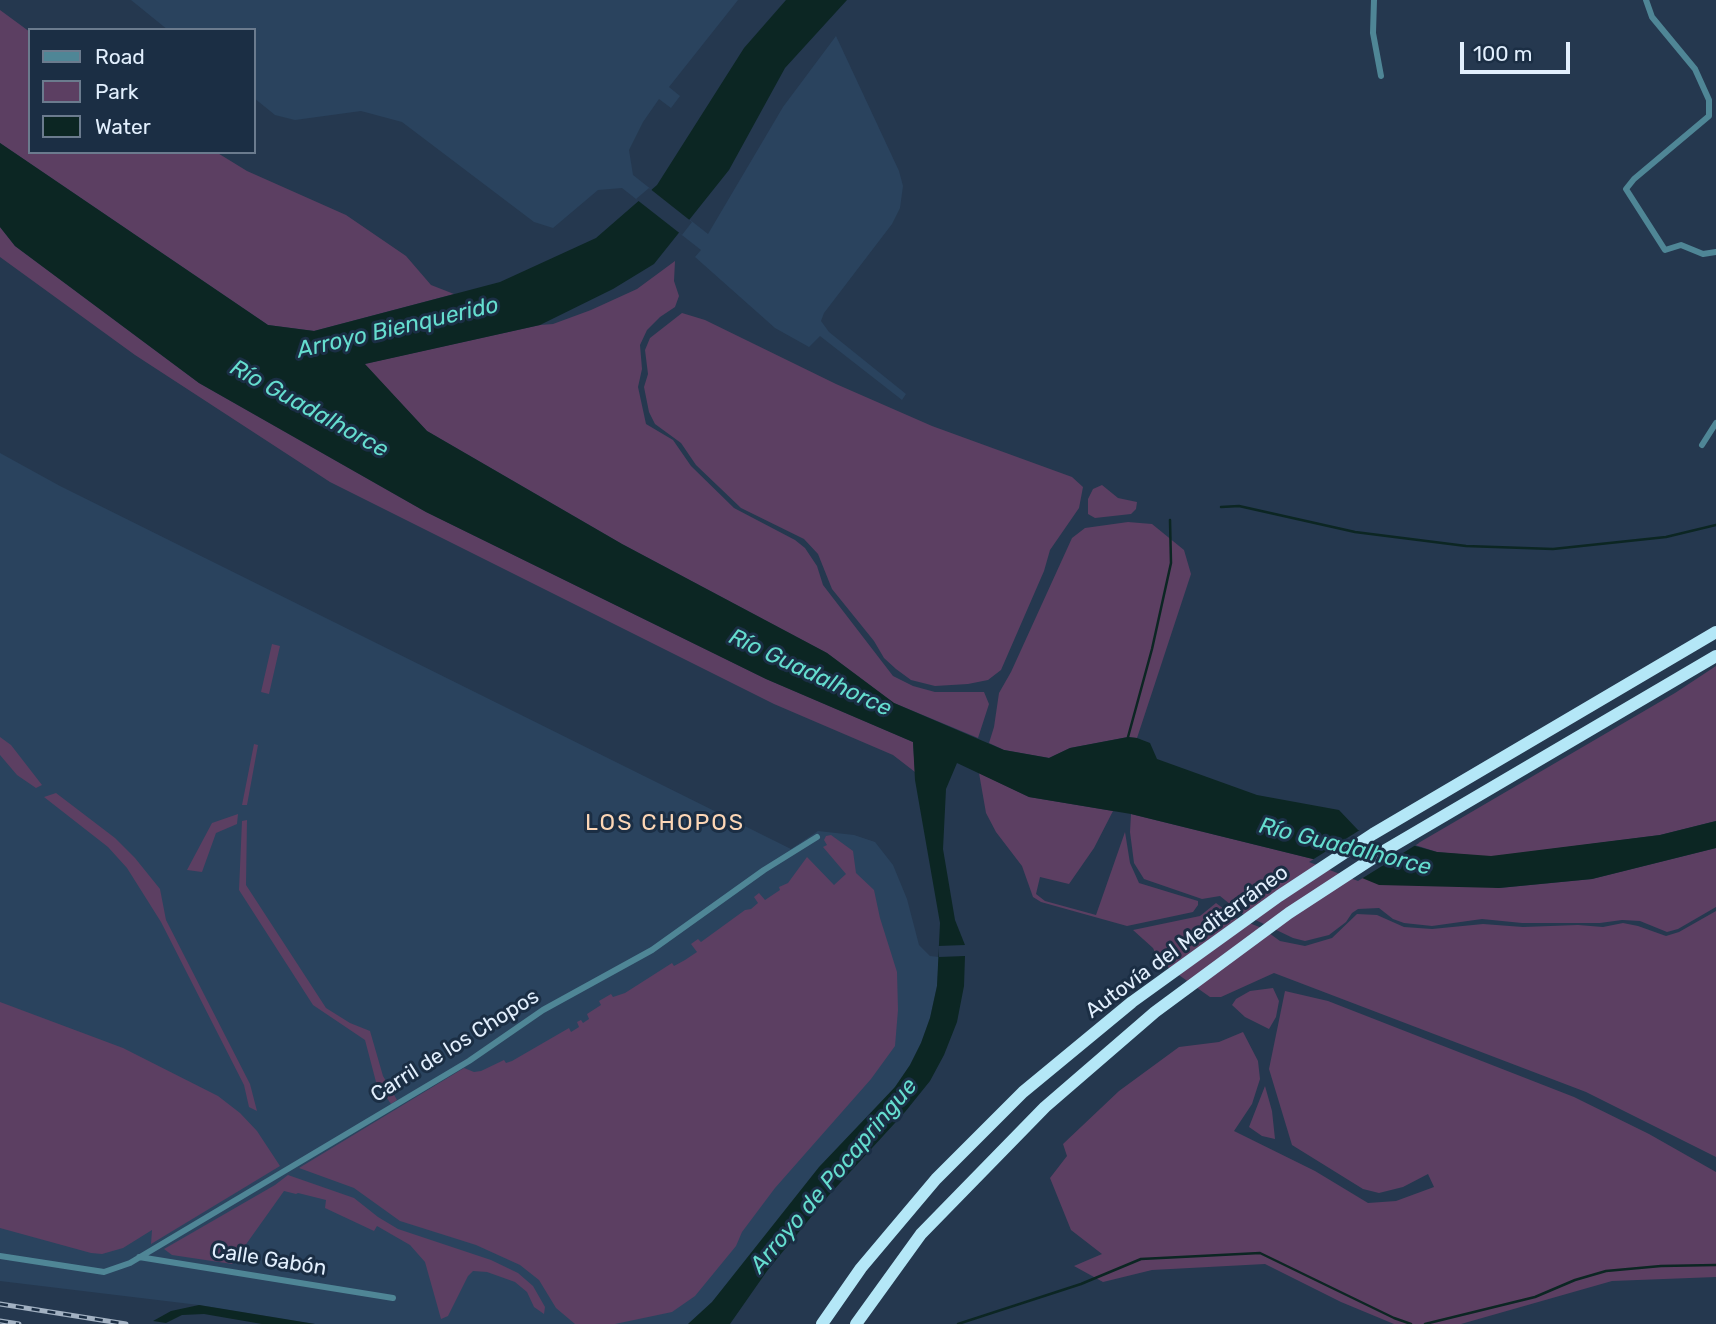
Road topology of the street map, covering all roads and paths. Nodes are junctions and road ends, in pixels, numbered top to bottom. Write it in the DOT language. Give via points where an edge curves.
graph roads {
  1 [pos="1374,0"];
  2 [pos="1646,0"];
  3 [pos="1381,76"];
  4 [pos="1716,252"];
  5 [pos="1716,423"];
  6 [pos="1702,445"];
  7 [pos="1716,632"];
  8 [pos="1716,656"];
  9 [pos="817,837"];
  10 [pos="0,1256"];
  11 [pos="139,1257"];
  12 [pos="393,1298"];
  13 [pos="822,1324"];
  14 [pos="856,1324"];
  1 -- 3 [label="street" via="1373,33"];
  2 -- 4 [label="street" via="1652,17 1695,69 1709,100 1709,116 1626,189 1665,250 1681,245 1703,254"];
  5 -- 6 [label="street"];
  7 -- 13 [label="highway, Autovía del Mediterráneo" via="1373,834 1132,1002 1023,1093 936,1179 860,1268"];
  8 -- 14 [label="highway, Autovía del Mediterráneo" via="1384,851 1289,913 1155,1012 1045,1107 921,1234"];
  9 -- 11 [label="street, Carril de los Chopos" via="652,950 543,1010 469,1061"];
  10 -- 11 [label="street, Carril de los Chopos" via="104,1272"];
  11 -- 12 [label="street, Calle Gabón"];
}
